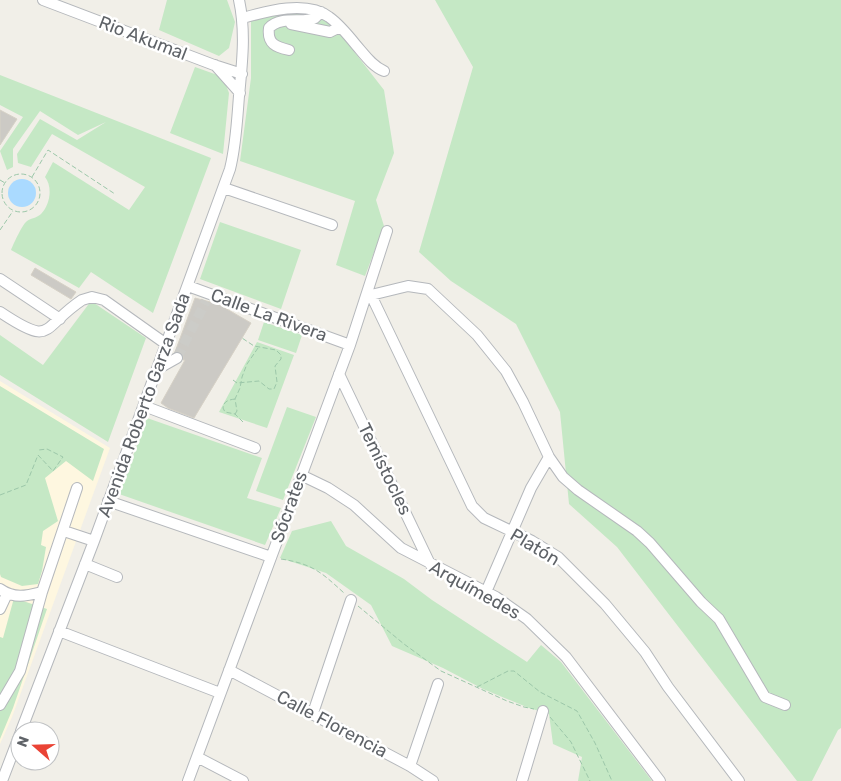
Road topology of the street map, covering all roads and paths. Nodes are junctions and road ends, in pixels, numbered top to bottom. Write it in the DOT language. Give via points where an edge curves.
graph roads {
  1 [pos="43,0"];
  2 [pos="239,0"];
  3 [pos="317,15"];
  4 [pos="243,18"];
  5 [pos="283,21"];
  6 [pos="340,27"];
  7 [pos="330,32"];
  8 [pos="289,50"];
  9 [pos="214,64"];
  10 [pos="384,71"];
  11 [pos="242,74"];
  12 [pos="240,93"];
  13 [pos="32,177"];
  14 [pos="0,180"];
  15 [pos="5,183"];
  16 [pos="224,188"];
  17 [pos="115,194"];
  18 [pos="14,211"];
  19 [pos="332,225"];
  20 [pos="0,230"];
  21 [pos="387,231"];
  22 [pos="0,278"];
  23 [pos="188,286"];
  24 [pos="369,294"];
  25 [pos="0,312"];
  26 [pos="60,319"];
  27 [pos="242,338"];
  28 [pos="166,344"];
  29 [pos="350,345"];
  30 [pos="259,348"];
  31 [pos="177,358"];
  32 [pos="158,367"];
  33 [pos="339,374"];
  34 [pos="233,380"];
  35 [pos="241,382"];
  36 [pos="235,399"];
  37 [pos="144,406"];
  38 [pos="235,414"];
  39 [pos="243,422"];
  40 [pos="255,448"];
  41 [pos="38,450"];
  42 [pos="549,457"];
  43 [pos="301,475"];
  44 [pos="77,488"];
  45 [pos="0,495"];
  46 [pos="108,501"];
  47 [pos="64,531"];
  48 [pos="512,532"];
  49 [pos="94,541"];
  50 [pos="271,557"];
  51 [pos="85,564"];
  52 [pos="430,564"];
  53 [pos="117,577"];
  54 [pos="4,591"];
  55 [pos="42,592"];
  56 [pos="486,592"];
  57 [pos="351,600"];
  58 [pos="0,609"];
  59 [pos="59,631"];
  60 [pos="229,670"];
  61 [pos="438,684"];
  62 [pos="220,693"];
  63 [pos="0,705"];
  64 [pos="785,705"];
  65 [pos="543,711"];
  66 [pos="313,713"];
  67 [pos="24,721"];
  68 [pos="197,757"];
  69 [pos="10,759"];
  70 [pos="410,766"];
  71 [pos="2,781"];
  72 [pos="188,781"];
  73 [pos="243,781"];
  74 [pos="433,781"];
  75 [pos="522,781"];
  76 [pos="612,781"];
  77 [pos="660,781"];
  78 [pos="739,781"];
  1 -- 9 [label="street, Rio Akumal"];
  2 -- 4 [label="street, Avenida Roberto Garza Sada"];
  3 -- 4 [label="street" via="292,8"];
  3 -- 5 [label="street"];
  3 -- 6 [label="street" via="329,16"];
  3 -- 7 [label="street"];
  4 -- 11 [label="street, Avenida Roberto Garza Sada"];
  5 -- 7 [label="street"];
  5 -- 8 [label="street" via="271,25 268,34 274,46"];
  6 -- 7 [label="street"];
  6 -- 10 [label="street"];
  9 -- 11 [label="street, Rio Akumal"];
  9 -- 12 [label="street"];
  11 -- 12 [label="street, Avenida Roberto Garza Sada"];
  12 -- 16 [label="street, Avenida Roberto Garza Sada" via="234,153"];
  13 -- 15 [label="path" via="14,176"];
  13 -- 17 [label="path" via="48,150"];
  13 -- 18 [label="path" via="39,186 37,204 26,212"];
  14 -- 15 [label="path"];
  15 -- 18 [label="path" via="2,196"];
  16 -- 19 [label="street"];
  16 -- 23 [label="street, Avenida Roberto Garza Sada"];
  18 -- 20 [label="path"];
  21 -- 24 [label="street, Sócrates"];
  22 -- 26 [label="street"];
  23 -- 28 [label="street, Avenida Roberto Garza Sada"];
  23 -- 29 [label="street, Calle La Rivera" via="208,297"];
  24 -- 29 [label="street, Sócrates"];
  24 -- 42 [label="street" via="414,286 428,289 436,295 477,335 506,372"];
  24 -- 48 [label="street, Platón" via="472,506 484,518"];
  25 -- 26 [label="street" via="36,332 48,330"];
  26 -- 28 [label="street" via="82,300 96,297"];
  27 -- 30 [label="path"];
  28 -- 32 [label="street, Avenida Roberto Garza Sada"];
  29 -- 33 [label="street, Sócrates"];
  30 -- 35 [label="path" via="247,364"];
  30 -- 35 [label="path" via="276,350 281,355 275,366 277,382 274,389 259,381"];
  31 -- 32 [label="street"];
  32 -- 37 [label="street, Avenida Roberto Garza Sada"];
  33 -- 43 [label="street, Sócrates"];
  33 -- 52 [label="street, Temístocles"];
  34 -- 35 [label="path"];
  35 -- 36 [label="path"];
  36 -- 38 [label="path"];
  36 -- 38 [label="path" via="227,400 222,408"];
  37 -- 40 [label="street"];
  37 -- 46 [label="street, Avenida Roberto Garza Sada"];
  38 -- 39 [label="path"];
  41 -- 45 [label="path" via="47,449 63,457 53,471 38,455 26,485"];
  42 -- 48 [label="street"];
  42 -- 64 [label="street" via="570,484 626,522 650,543 719,619 766,697"];
  43 -- 50 [label="street, Sócrates"];
  43 -- 52 [label="street, Arquímedes" via="340,495 395,544"];
  44 -- 47 [label="street"];
  46 -- 49 [label="street, Avenida Roberto Garza Sada"];
  46 -- 50 [label="street"];
  47 -- 49 [label="street"];
  47 -- 55 [label="street"];
  48 -- 56 [label="street"];
  48 -- 78 [label="street, Platón" via="558,557 605,604 645,652"];
  49 -- 51 [label="street, Avenida Roberto Garza Sada"];
  50 -- 57 [label="path" via="318,570"];
  50 -- 60 [label="street, Sócrates"];
  51 -- 53 [label="street"];
  51 -- 59 [label="street, Avenida Roberto Garza Sada"];
  52 -- 56 [label="street, Arquímedes"];
  54 -- 55 [label="street" via="25,596"];
  54 -- 58 [label="street"];
  55 -- 63 [label="street" via="20,671"];
  56 -- 77 [label="street, Arquímedes" via="527,619 566,657"];
  57 -- 66 [label="street"];
  57 -- 76 [label="path" via="441,670 476,687 514,671 540,692 577,711"];
  59 -- 62 [label="street"];
  59 -- 67 [label="street, Avenida Roberto Garza Sada"];
  60 -- 62 [label="street, Sócrates"];
  60 -- 66 [label="street, Calle Florencia"];
  61 -- 70 [label="street"];
  62 -- 68 [label="street, Sócrates"];
  65 -- 75 [label="street"];
  66 -- 70 [label="street, Calle Florencia"];
  68 -- 72 [label="street, Sócrates"];
  68 -- 73 [label="street"];
  69 -- 71 [label="street, Avenida Roberto Garza Sada"];
  70 -- 74 [label="street, Calle Florencia"];
}
